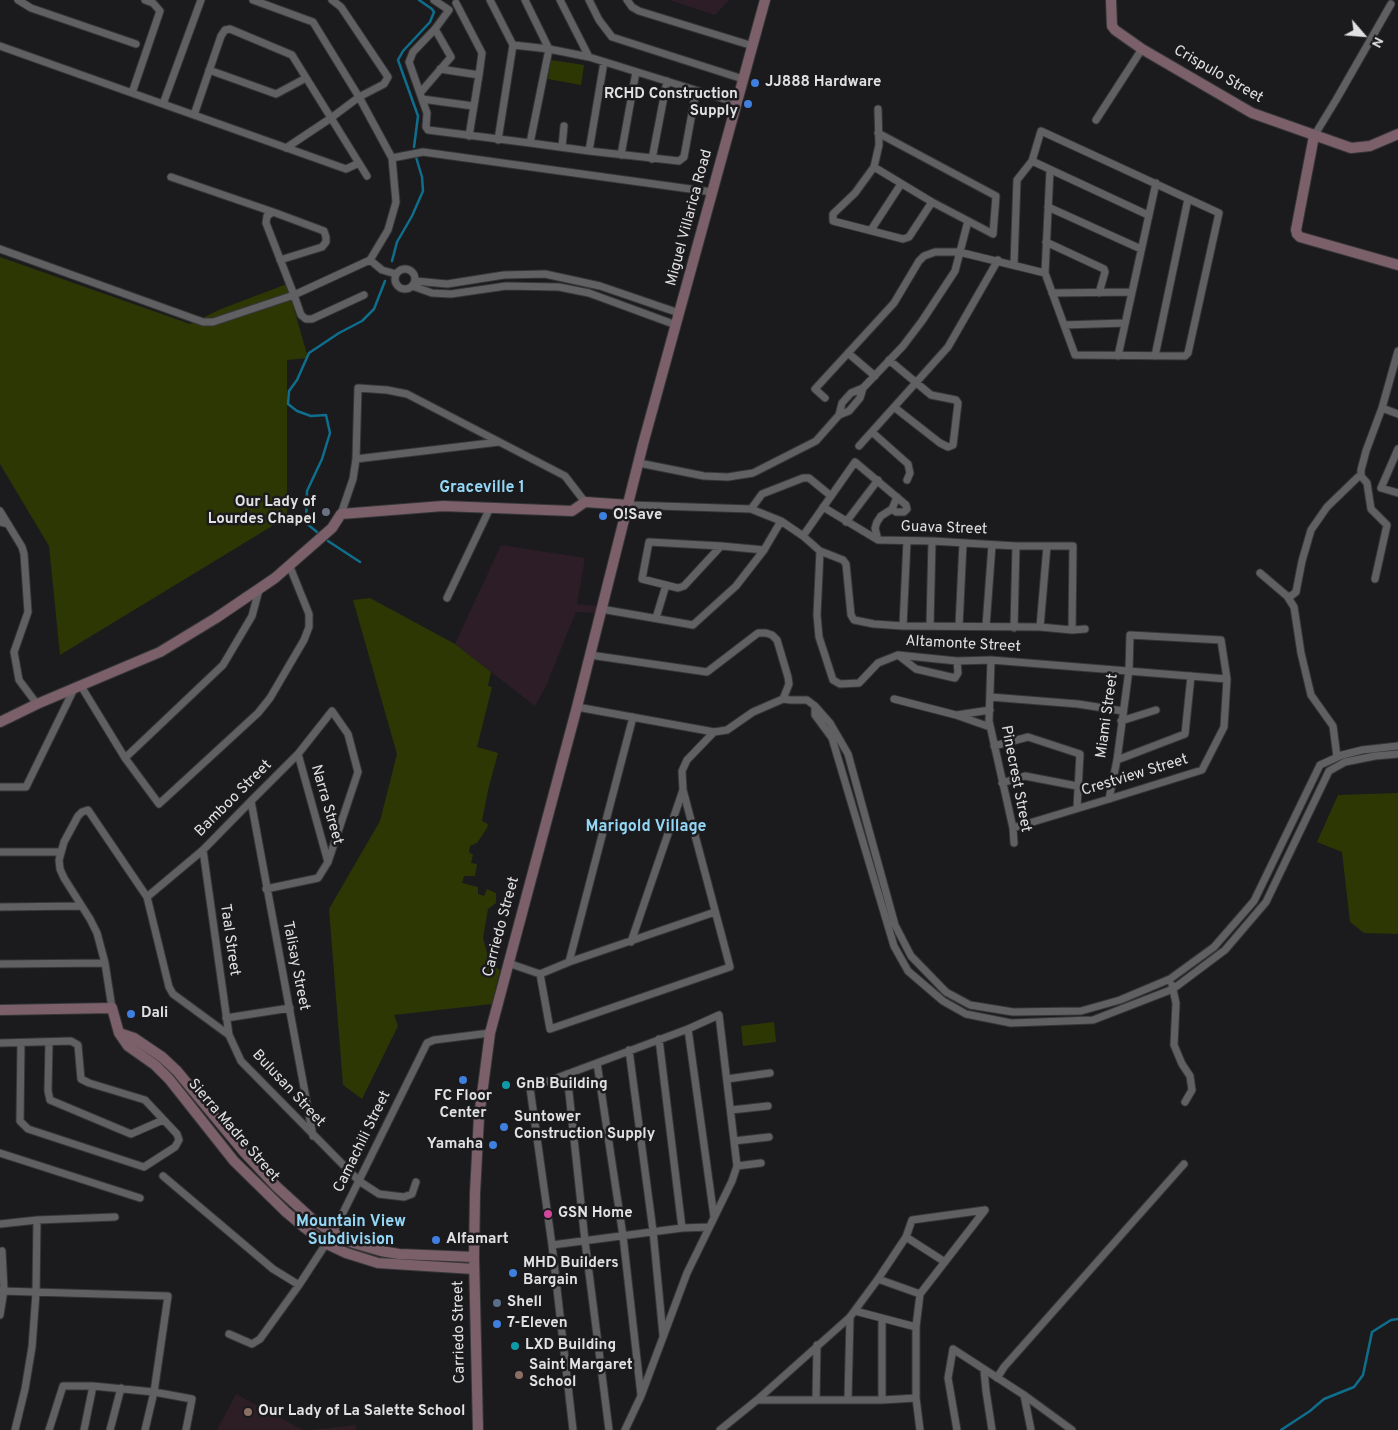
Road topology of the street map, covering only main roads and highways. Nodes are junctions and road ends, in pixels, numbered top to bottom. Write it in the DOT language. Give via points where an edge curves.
graph roads {
  1 [pos="766,0"];
  2 [pos="1111,0"];
  3 [pos="1398,134"];
  4 [pos="1314,136"];
  5 [pos="1398,265"];
  6 [pos="643,444"];
  7 [pos="629,505"];
  8 [pos="0,722"];
  9 [pos="0,1010"];
  10 [pos="119,1034"];
  11 [pos="216,1117"];
  12 [pos="206,1125"];
  13 [pos="474,1257"];
  14 [pos="474,1269"];
  15 [pos="478,1430"];
  1 -- 6 [label="main road, Miguel Villarica Road"];
  2 -- 4 [label="main road, Crispulo Street" via="1114,30 1142,49 1252,113"];
  3 -- 4 [label="main road, Crispulo Street" via="1370,146 1351,148"];
  4 -- 5 [label="main road" via="1297,234"];
  6 -- 7 [label="main road, Carriedo Street"];
  7 -- 8 [label="main road" via="585,502 572,511 443,506 341,514 332,528 290,567 160,652"];
  7 -- 13 [label="main road, Carriedo Street" via="490,1033 479,1116"];
  9 -- 10 [label="main road, Sierra Madre Street" via="112,1008"];
  10 -- 11 [label="main road, Sierra Madre Street" via="134,1038 162,1057"];
  10 -- 12 [label="main road, Sierra Madre Street" via="128,1046 169,1079"];
  11 -- 12 [label="main road"];
  11 -- 13 [label="main road, Sierra Madre Street" via="277,1187 312,1219 333,1233 381,1251"];
  12 -- 14 [label="main road, Sierra Madre Street" via="234,1161 267,1194 327,1244 378,1263"];
  13 -- 14 [label="main road, Carriedo Street"];
  14 -- 15 [label="main road, Carriedo Street"];
}
